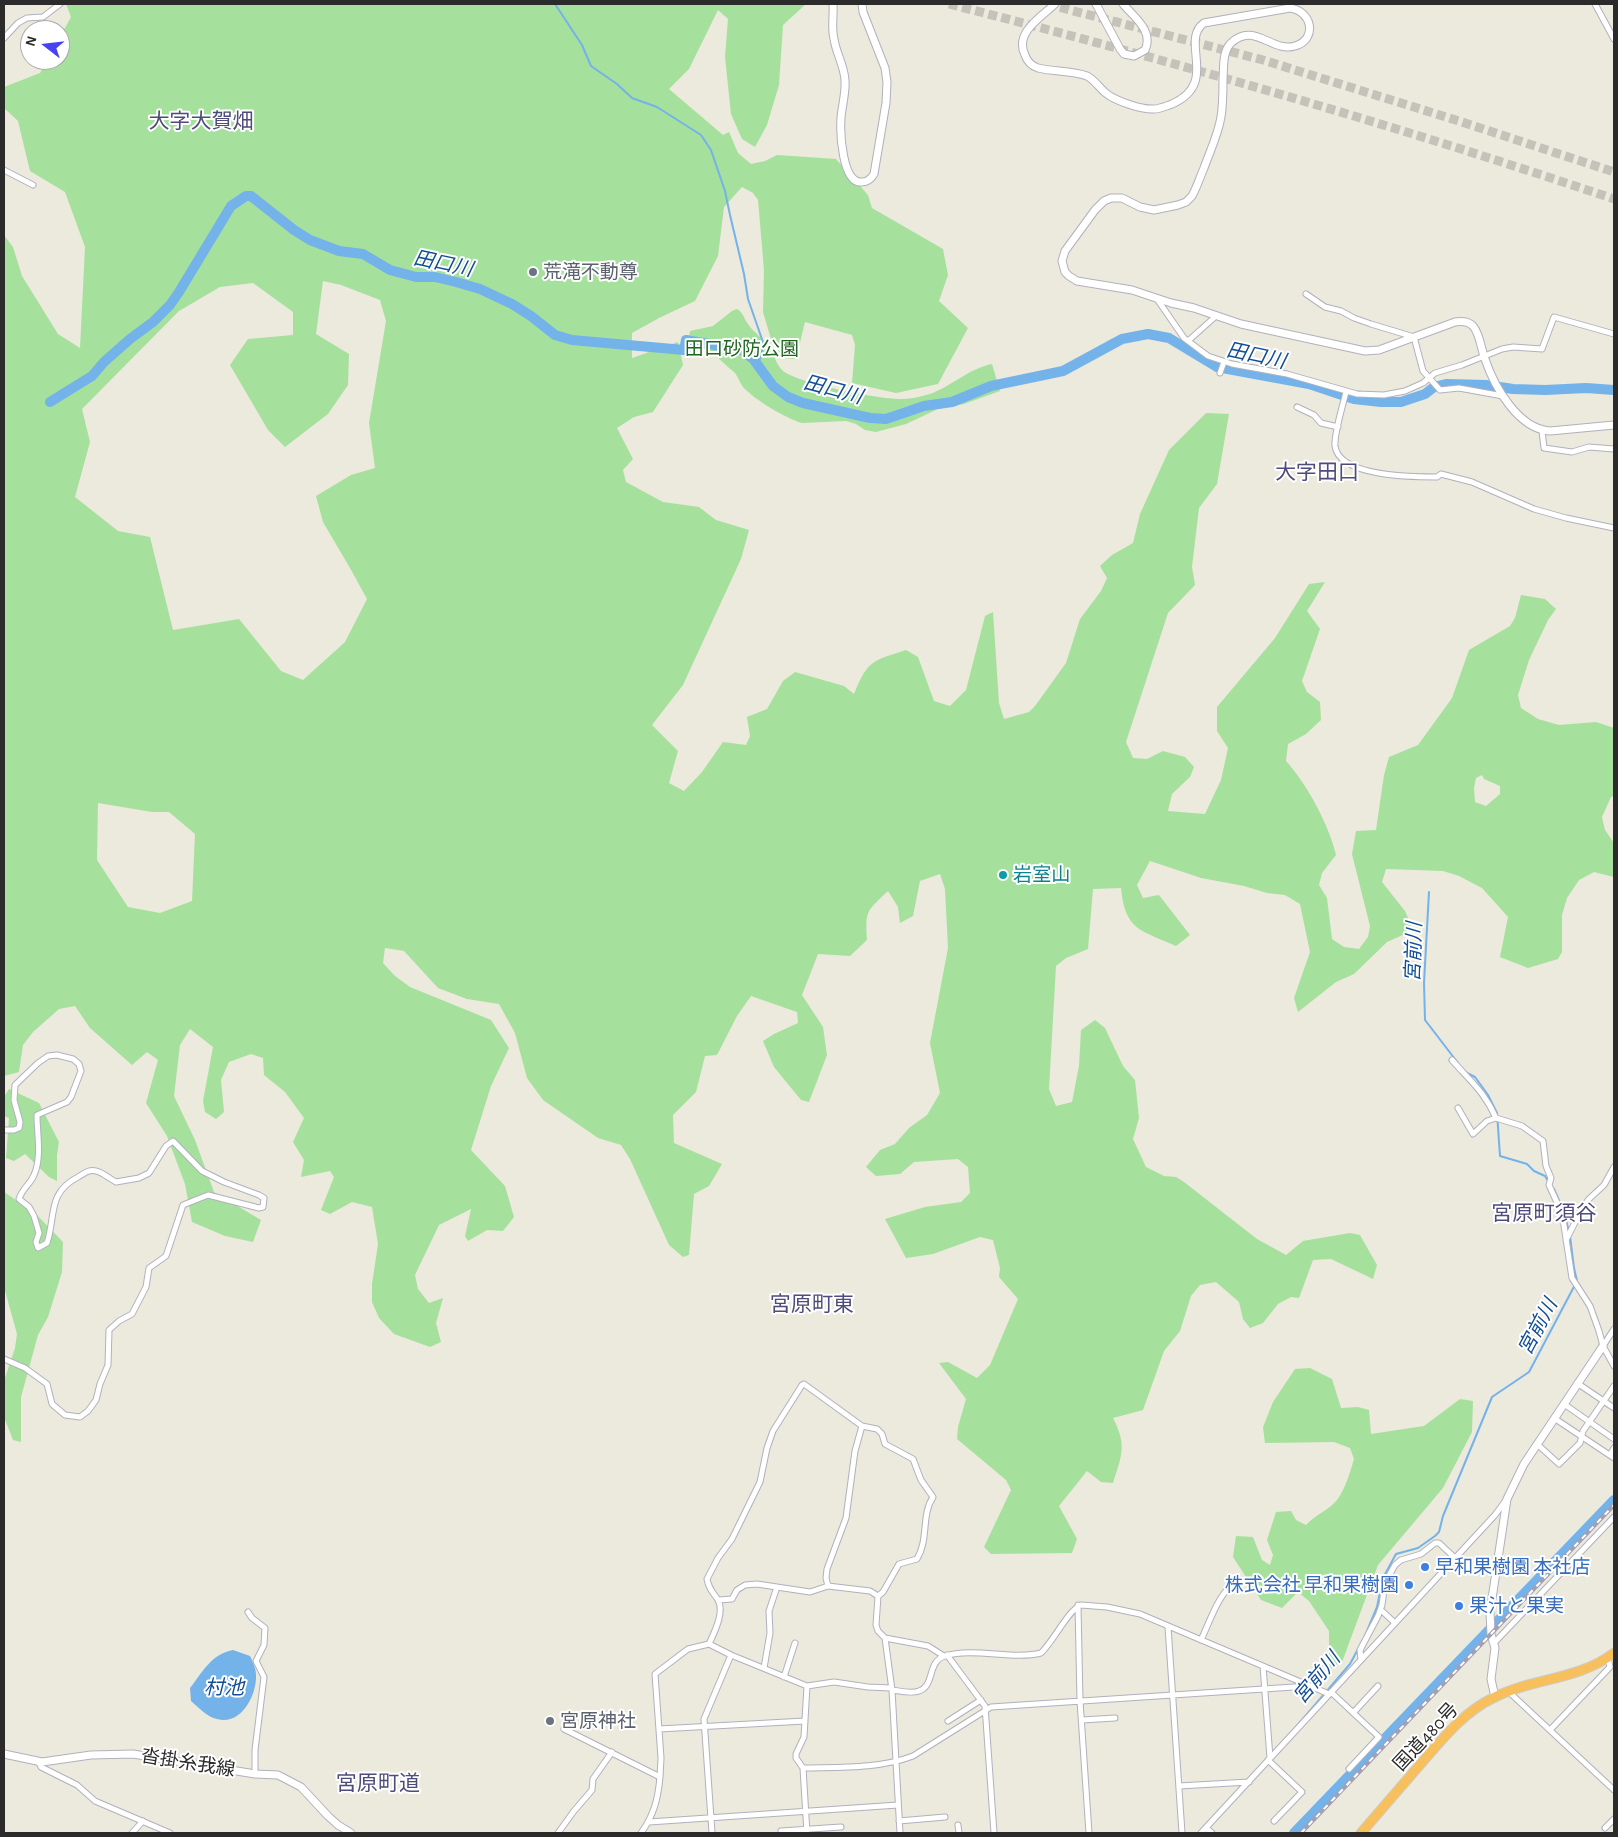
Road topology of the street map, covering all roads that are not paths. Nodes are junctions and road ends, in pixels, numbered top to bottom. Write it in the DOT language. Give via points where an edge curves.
graph roads {
  1 [pos="60,4"];
  2 [pos="833,4"];
  3 [pos="862,4"];
  4 [pos="1055,4"];
  5 [pos="1096,4"];
  6 [pos="1123,4"];
  7 [pos="1595,4"];
  8 [pos="1293,6"];
  9 [pos="4,38"];
  10 [pos="1614,39"];
  11 [pos="4,170"];
  12 [pos="33,185"];
  13 [pos="1306,294"];
  14 [pos="1157,298"];
  15 [pos="1216,316"];
  16 [pos="1614,334"];
  17 [pos="1414,337"];
  18 [pos="1188,341"];
  19 [pos="1484,356"];
  20 [pos="1224,363"];
  21 [pos="1221,372"];
  22 [pos="1430,380"];
  23 [pos="1346,392"];
  24 [pos="1501,393"];
  25 [pos="1297,407"];
  26 [pos="1614,425"];
  27 [pos="1338,427"];
  28 [pos="1542,430"];
  29 [pos="1614,449"];
  30 [pos="1614,528"];
  31 [pos="1452,1060"];
  32 [pos="1458,1108"];
  33 [pos="1496,1118"];
  34 [pos="4,1130"];
  35 [pos="1614,1167"];
  36 [pos="1566,1240"];
  37 [pos="1614,1330"];
  38 [pos="1603,1346"];
  39 [pos="4,1359"];
  40 [pos="1614,1366"];
  41 [pos="1577,1384"];
  42 [pos="1614,1386"];
  43 [pos="1604,1401"];
  44 [pos="1564,1404"];
  45 [pos="1614,1408"];
  46 [pos="1554,1418"];
  47 [pos="1589,1422"];
  48 [pos="862,1426"];
  49 [pos="1582,1436"];
  50 [pos="1614,1439"];
  51 [pos="1537,1444"];
  52 [pos="1614,1448"];
  53 [pos="1612,1456"];
  54 [pos="1507,1499"];
  55 [pos="1614,1517"];
  56 [pos="1454,1558"];
  57 [pos="1237,1580"];
  58 [pos="828,1586"];
  59 [pos="777,1587"];
  60 [pos="878,1596"];
  61 [pos="718,1600"];
  62 [pos="1078,1605"];
  63 [pos="1381,1610"];
  64 [pos="248,1612"];
  65 [pos="1395,1623"];
  66 [pos="1168,1626"];
  67 [pos="885,1638"];
  68 [pos="1201,1640"];
  69 [pos="795,1643"];
  70 [pos="709,1644"];
  71 [pos="1494,1644"];
  72 [pos="731,1655"];
  73 [pos="945,1656"];
  74 [pos="1611,1656"];
  75 [pos="1361,1659"];
  76 [pos="1263,1666"];
  77 [pos="764,1668"];
  78 [pos="784,1676"];
  79 [pos="808,1686"];
  80 [pos="1309,1686"];
  81 [pos="1378,1686"];
  82 [pos="892,1689"];
  83 [pos="1265,1689"];
  84 [pos="1509,1692"];
  85 [pos="1330,1693"];
  86 [pos="1172,1695"];
  87 [pos="1495,1697"];
  88 [pos="981,1700"];
  89 [pos="1080,1701"];
  90 [pos="986,1710"];
  91 [pos="1353,1713"];
  92 [pos="1115,1718"];
  93 [pos="1082,1720"];
  94 [pos="805,1721"];
  95 [pos="948,1721"];
  96 [pos="704,1727"];
  97 [pos="564,1729"];
  98 [pos="659,1729"];
  99 [pos="1550,1730"];
  100 [pos="612,1752"];
  101 [pos="4,1754"];
  102 [pos="1269,1759"];
  103 [pos="38,1761"];
  104 [pos="896,1762"];
  105 [pos="803,1768"];
  106 [pos="1348,1769"];
  107 [pos="255,1774"];
  108 [pos="660,1777"];
  109 [pos="1249,1782"];
  110 [pos="1178,1786"];
  111 [pos="1614,1790"];
  112 [pos="898,1805"];
  113 [pos="805,1811"];
  114 [pos="945,1817"];
  115 [pos="711,1818"];
  116 [pos="1614,1819"];
  117 [pos="143,1821"];
  118 [pos="899,1821"];
  119 [pos="1274,1821"];
  120 [pos="649,1822"];
  121 [pos="958,1825"];
  122 [pos="841,1827"];
  123 [pos="1206,1828"];
  124 [pos="1605,1828"];
  125 [pos="781,1831"];
  126 [pos="807,1831"];
  127 [pos="132,1833"];
  128 [pos="170,1833"];
  129 [pos="351,1833"];
  130 [pos="558,1833"];
  131 [pos="641,1833"];
  132 [pos="712,1833"];
  133 [pos="900,1833"];
  134 [pos="959,1833"];
  135 [pos="994,1833"];
  136 [pos="1089,1833"];
  137 [pos="1182,1833"];
  138 [pos="1201,1833"];
  139 [pos="1212,1833"];
  140 [pos="1361,1833"];
  1 -- 9 [label="street" via="43,17 27,18 18,23"];
  2 -- 3 [label="street" via="834,39 845,77 842,143 849,175 860,182 869,180 874,174 887,87 884,68"];
  4 -- 8 [label="street" via="1025,33 1022,46 1028,62 1039,68 1087,77 1116,100 1150,109 1179,100 1193,85 1198,64 1195,36 1201,25"];
  5 -- 6 [label="street" via="1120,49 1124,54 1134,56 1146,50 1149,36"];
  7 -- 10 [label="street"];
  8 -- 14 [label="street" via="1304,14 1310,25 1307,37 1301,43 1286,47 1248,35 1234,40 1226,49 1219,126 1189,199 1154,210 1122,198 1107,199 1063,254 1063,268 1074,280 1117,286"];
  11 -- 12 [label="street"];
  13 -- 17 [label="street" via="1326,307"];
  14 -- 15 [label="street"];
  14 -- 18 [label="street"];
  15 -- 17 [label="street" via="1365,352"];
  15 -- 18 [label="street"];
  16 -- 19 [label="street" via="1554,317 1542,349 1513,347"];
  17 -- 19 [label="street" via="1464,321 1474,327"];
  17 -- 22 [label="street" via="1421,367"];
  18 -- 20 [label="street"];
  19 -- 22 [label="street" via="1435,373"];
  19 -- 24 [label="street" via="1491,378"];
  20 -- 21 [label="street"];
  20 -- 23 [label="street" via="1287,374"];
  22 -- 23 [label="street" via="1398,394"];
  22 -- 24 [label="street" via="1439,389"];
  23 -- 27 [label="street"];
  24 -- 28 [label="street" via="1521,418"];
  25 -- 27 [label="street" via="1314,414 1321,423"];
  26 -- 28 [label="street"];
  27 -- 30 [label="street" via="1335,446 1339,455 1351,465 1385,475 1437,477 1440,474 1472,482 1534,509"];
  28 -- 29 [label="street" via="1544,448 1572,452 1589,447"];
  31 -- 33 [label="street" via="1484,1094"];
  32 -- 33 [label="street" via="1473,1134 1487,1121"];
  33 -- 36 [label="street" via="1522,1126 1543,1141 1551,1178 1549,1186 1561,1213"];
  34 -- 39 [label="street" via="19,1128 15,1085 38,1063 48,1056 57,1055 79,1064 81,1071 67,1102 37,1115 39,1156 34,1176 19,1199 34,1216 39,1233 38,1248 47,1244 54,1203 67,1183 89,1170 98,1171 116,1182 145,1176 173,1141 202,1170 259,1195 265,1202 259,1208 208,1194 183,1205 166,1256 149,1268 146,1286 132,1314 109,1330 108,1365 96,1400 80,1417 65,1415 52,1404 47,1384 25,1368"];
  35 -- 36 [label="street" via="1604,1185 1583,1207"];
  36 -- 38 [label="street" via="1572,1278 1590,1306"];
  37 -- 38 [label="street"];
  38 -- 40 [label="street"];
  38 -- 41 [label="street"];
  41 -- 43 [label="street"];
  41 -- 44 [label="street"];
  42 -- 43 [label="street"];
  43 -- 45 [label="street"];
  43 -- 47 [label="street"];
  44 -- 46 [label="street"];
  44 -- 47 [label="street"];
  46 -- 49 [label="street"];
  46 -- 51 [label="street"];
  47 -- 49 [label="street"];
  47 -- 50 [label="street"];
  48 -- 58 [label="street" via="855,1451 846,1518 827,1570"];
  48 -- 60 [label="street" via="877,1429 886,1444 913,1459 933,1497 927,1506 920,1553 917,1558 898,1564 884,1592"];
  48 -- 61 [label="street" via="802,1385 773,1431 760,1482 732,1539 707,1579 709,1590"];
  49 -- 51 [label="street" via="1580,1443 1559,1464"];
  49 -- 53 [label="street"];
  51 -- 54 [label="street" via="1519,1471"];
  52 -- 53 [label="street"];
  54 -- 56 [label="street"];
  54 -- 71 [label="street" via="1490,1605"];
  55 -- 71 [label="street"];
  56 -- 63 [label="street" via="1435,1543 1421,1554 1399,1561 1385,1583"];
  56 -- 65 [label="street"];
  57 -- 68 [label="street" via="1219,1600"];
  58 -- 59 [label="street" via="810,1592"];
  58 -- 60 [label="street" via="870,1591"];
  59 -- 61 [label="street" via="746,1585 737,1590 732,1599"];
  59 -- 77 [label="street" via="769,1611 770,1633"];
  60 -- 67 [label="street" via="876,1624"];
  61 -- 70 [label="street" via="719,1620"];
  62 -- 66 [label="street" via="1132,1612"];
  62 -- 73 [label="street" via="1041,1653"];
  62 -- 89 [label="street"];
  63 -- 65 [label="street"];
  63 -- 75 [label="street" via="1360,1650"];
  64 -- 107 [label="street" via="265,1628 264,1645 256,1661 264,1677"];
  65 -- 75 [label="street"];
  66 -- 68 [label="street"];
  66 -- 86 [label="street"];
  67 -- 73 [label="street" via="928,1646"];
  67 -- 82 [label="street"];
  68 -- 76 [label="street"];
  69 -- 78 [label="street"];
  70 -- 72 [label="street"];
  70 -- 98 [label="street" via="688,1648 655,1674"];
  71 -- 87 [label="street" via="1492,1684"];
  72 -- 77 [label="street"];
  72 -- 96 [label="street" via="704,1719"];
  73 -- 82 [label="street" via="933,1665 923,1690"];
  73 -- 88 [label="street"];
  74 -- 84 [label="highway, 国道480号" via="1580,1671"];
  74 -- 99 [label="street" via="1610,1668"];
  75 -- 85 [label="street"];
  76 -- 80 [label="street"];
  76 -- 83 [label="street"];
  77 -- 78 [label="street"];
  78 -- 79 [label="street"];
  79 -- 82 [label="street" via="834,1682"];
  79 -- 94 [label="street"];
  80 -- 83 [label="street"];
  80 -- 85 [label="street"];
  81 -- 91 [label="street"];
  82 -- 104 [label="street"];
  83 -- 86 [label="street"];
  83 -- 102 [label="street"];
  84 -- 87 [label="highway, 国道480号"];
  84 -- 99 [label="street"];
  85 -- 91 [label="street"];
  85 -- 102 [label="street"];
  86 -- 89 [label="street"];
  86 -- 110 [label="street"];
  87 -- 140 [label="highway, 国道480号" via="1459,1721"];
  88 -- 90 [label="street"];
  88 -- 95 [label="street"];
  89 -- 90 [label="street" via="991,1707"];
  89 -- 93 [label="street"];
  90 -- 104 [label="street" via="913,1756"];
  90 -- 135 [label="street"];
  91 -- 106 [label="street" via="1379,1737"];
  92 -- 93 [label="street"];
  93 -- 136 [label="street"];
  94 -- 96 [label="street"];
  94 -- 105 [label="street" via="804,1737 796,1754"];
  96 -- 98 [label="street"];
  96 -- 115 [label="street"];
  97 -- 100 [label="street"];
  98 -- 108 [label="street"];
  99 -- 111 [label="street"];
  100 -- 108 [label="street"];
  100 -- 130 [label="street" via="593,1779 592,1790"];
  101 -- 103 [label="street, 沓掛糸我線"];
  102 -- 109 [label="street"];
  102 -- 119 [label="street" via="1302,1792"];
  103 -- 107 [label="street, 沓掛糸我線" via="91,1754 133,1754"];
  103 -- 117 [label="street" via="41,1766 77,1785 95,1801"];
  104 -- 105 [label="street"];
  104 -- 112 [label="street"];
  105 -- 113 [label="street"];
  107 -- 129 [label="street, 沓掛糸我線" via="278,1775 301,1786 328,1816"];
  108 -- 120 [label="street" via="656,1804"];
  109 -- 110 [label="street"];
  109 -- 123 [label="street"];
  110 -- 137 [label="street"];
  112 -- 113 [label="street"];
  112 -- 118 [label="street"];
  113 -- 115 [label="street"];
  113 -- 126 [label="street"];
  114 -- 118 [label="street"];
  115 -- 120 [label="street"];
  115 -- 132 [label="street"];
  116 -- 124 [label="street"];
  117 -- 127 [label="street"];
  117 -- 128 [label="street"];
  118 -- 133 [label="street"];
  120 -- 131 [label="street"];
  121 -- 134 [label="street"];
  122 -- 126 [label="street"];
  123 -- 138 [label="street"];
  123 -- 139 [label="street"];
  125 -- 126 [label="street"];
}
